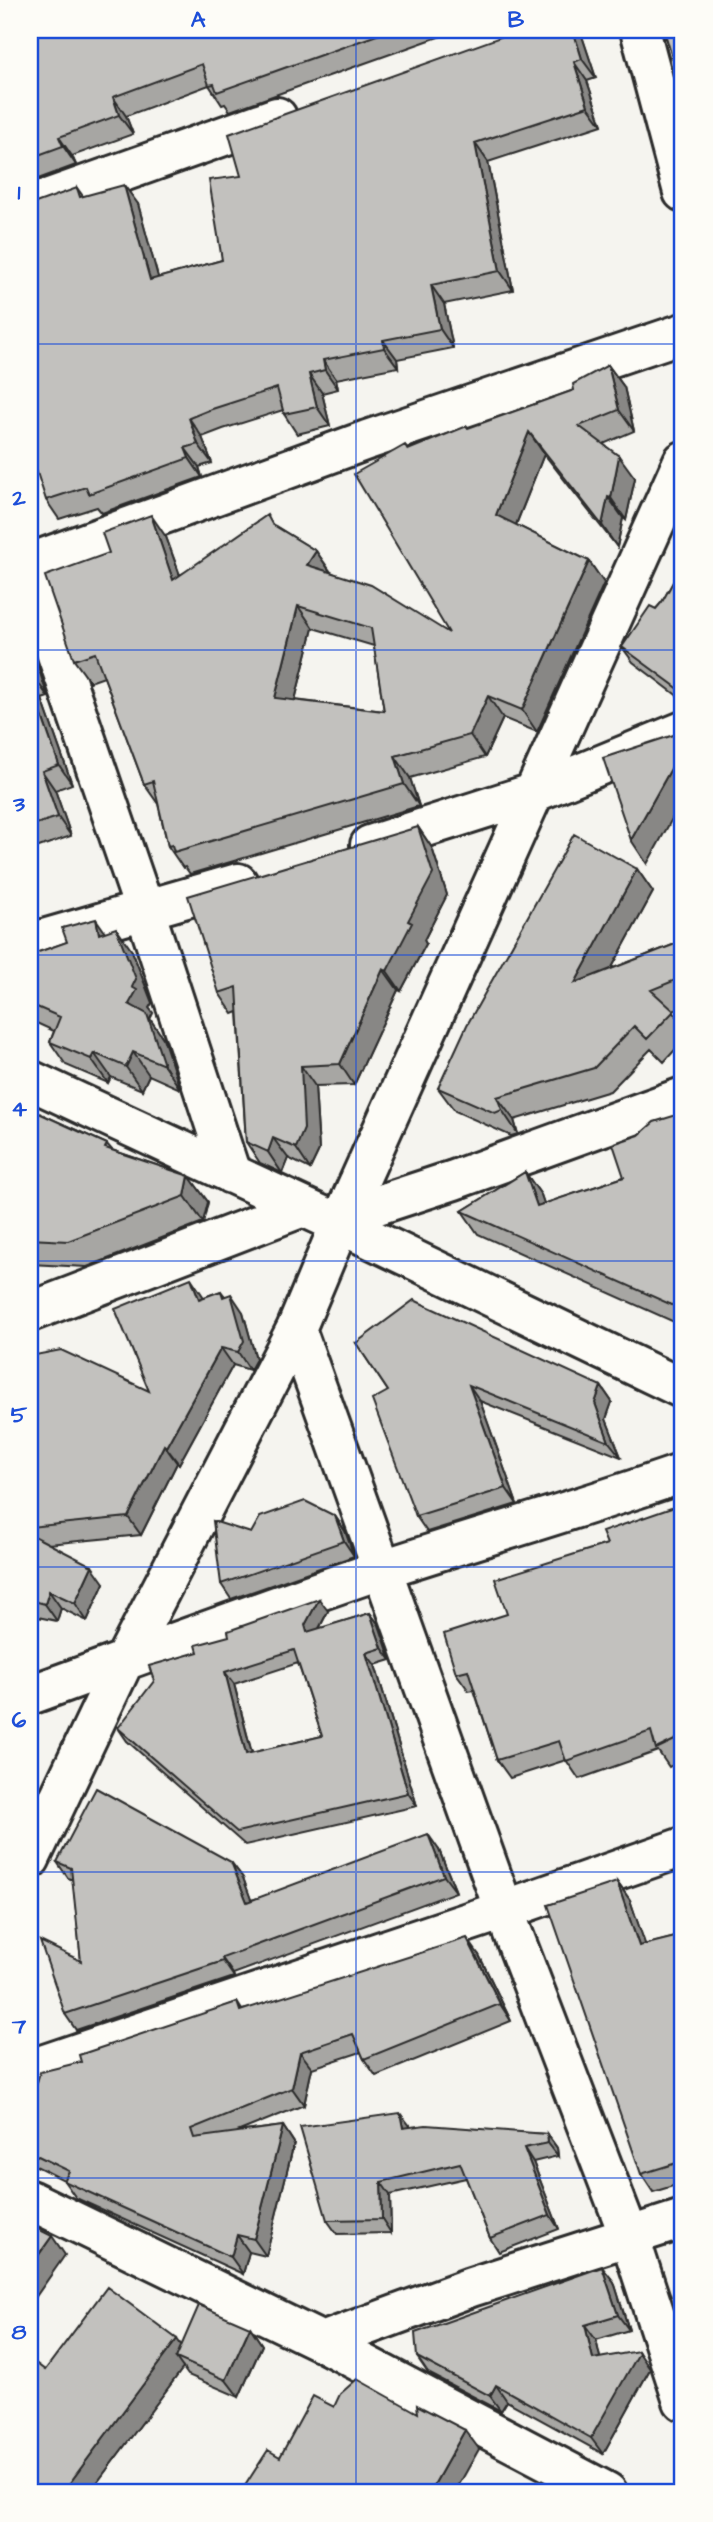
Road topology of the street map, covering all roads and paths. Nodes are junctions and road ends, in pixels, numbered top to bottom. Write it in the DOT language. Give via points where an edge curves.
graph roads {
  1 [pos="640,30"];
  2 [pos="316,103"];
  3 [pos="683,192"];
  4 [pos="30,205"];
  5 [pos="683,333"];
  6 [pos="683,461"];
  7 [pos="30,563"];
  8 [pos="30,576"];
  9 [pos="683,731"];
  10 [pos="533,793"];
  11 [pos="334,856"];
  12 [pos="273,873"];
  13 [pos="145,911"];
  14 [pos="30,943"];
  15 [pos="30,1080"];
  16 [pos="683,1097"];
  17 [pos="231,1174"];
  18 [pos="303,1207"];
  19 [pos="342,1220"];
  20 [pos="30,1312"];
  21 [pos="296,1329"];
  22 [pos="683,1389"];
  23 [pos="683,1473"];
  24 [pos="383,1569"];
  25 [pos="124,1661"];
  26 [pos="30,1695"];
  27 [pos="683,1847"];
  28 [pos="30,1859"];
  29 [pos="504,1910"];
  30 [pos="30,2069"];
  31 [pos="30,2200"];
  32 [pos="683,2219"];
  33 [pos="630,2238"];
  34 [pos="321,2342"];
  35 [pos="683,2401"];
  36 [pos="607,2492"];
  1 -- 3 [label="street"];
  2 -- 4 [label="street"];
  5 -- 7 [label="street" via="367,440"];
  6 -- 10 [label="street"];
  8 -- 13 [label="street"];
  9 -- 10 [label="street"];
  10 -- 11 [label="street"];
  10 -- 19 [label="street"];
  12 -- 13 [label="street"];
  13 -- 14 [label="street"];
  13 -- 17 [label="street"];
  15 -- 17 [label="street"];
  16 -- 19 [label="street"];
  17 -- 18 [label="street"];
  18 -- 19 [label="street"];
  18 -- 20 [label="street"];
  19 -- 21 [label="street"];
  19 -- 22 [label="street"];
  21 -- 24 [label="street"];
  21 -- 25 [label="street"];
  23 -- 24 [label="street"];
  24 -- 25 [label="street"];
  24 -- 29 [label="street"];
  25 -- 26 [label="street"];
  25 -- 28 [label="street"];
  27 -- 29 [label="street"];
  29 -- 30 [label="street"];
  29 -- 33 [label="street"];
  31 -- 34 [label="street"];
  32 -- 33 [label="street"];
  33 -- 34 [label="street" via="471,2287"];
  33 -- 35 [label="street"];
  34 -- 36 [label="street"];
}
